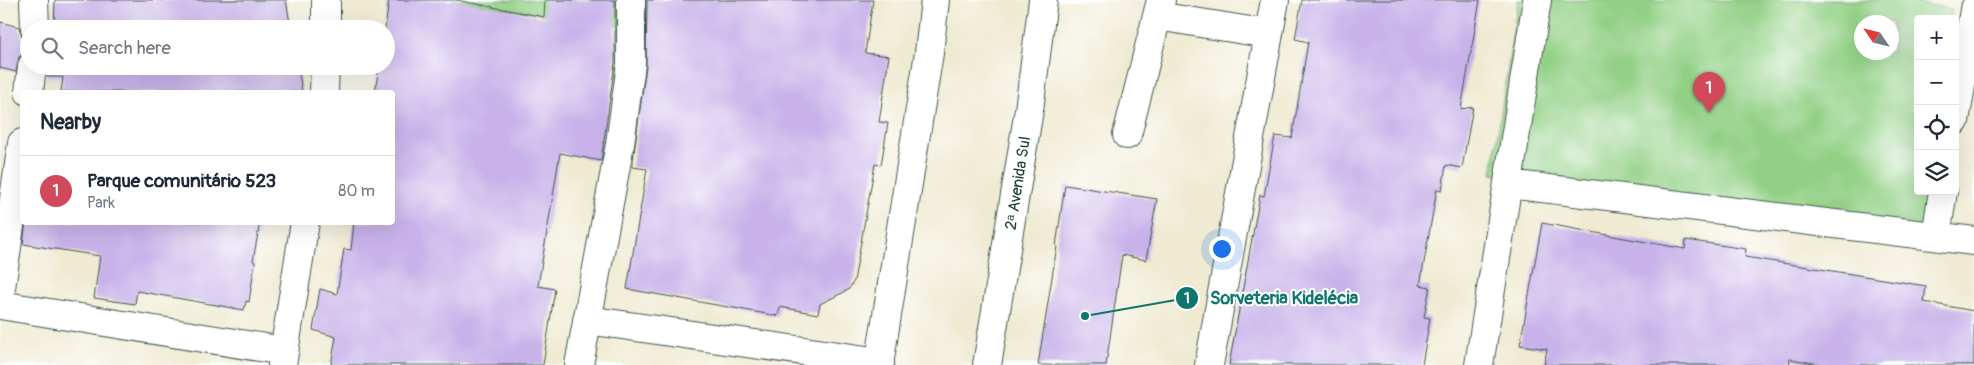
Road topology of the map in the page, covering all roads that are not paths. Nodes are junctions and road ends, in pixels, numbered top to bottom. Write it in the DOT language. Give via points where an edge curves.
graph roads {
  1 [pos="34,0"];
  2 [pos="326,0"];
  3 [pos="631,0"];
  4 [pos="935,0"];
  5 [pos="1043,0"];
  6 [pos="1274,0"];
  7 [pos="1537,0"];
  8 [pos="1159,8"];
  9 [pos="1974,10"];
  10 [pos="35,20"];
  11 [pos="326,20"];
  12 [pos="1268,34"];
  13 [pos="31,75"];
  14 [pos="325,75"];
  15 [pos="29,90"];
  16 [pos="324,90"];
  17 [pos="1958,105"];
  18 [pos="1127,135"];
  19 [pos="20,157"];
  20 [pos="1508,184"];
  21 [pos="1943,195"];
  22 [pos="305,225"];
  23 [pos="1936,236"];
  24 [pos="1974,241"];
  25 [pos="0,296"];
  26 [pos="0,305"];
  27 [pos="587,320"];
  28 [pos="283,358"];
  29 [pos="880,364"];
  30 [pos="579,365"];
  31 [pos="987,365"];
  32 [pos="1210,365"];
  33 [pos="1480,365"];
  1 -- 10 [label="street"];
  2 -- 11 [label="street"];
  3 -- 27 [label="street" via="631,64 620,144"];
  4 -- 29 [label="street"];
  5 -- 31 [label="street, 2ᵃ Avenida Sul" via="1029,110"];
  6 -- 12 [label="street"];
  7 -- 20 [label="street"];
  8 -- 12 [label="street"];
  8 -- 18 [label="street"];
  9 -- 17 [label="street"];
  12 -- 32 [label="street"];
  13 -- 15 [label="street"];
  14 -- 16 [label="street"];
  19 -- 25 [label="street"];
  20 -- 23 [label="street"];
  20 -- 33 [label="street"];
  21 -- 23 [label="street"];
  22 -- 28 [label="street"];
  23 -- 24 [label="street"];
  26 -- 28 [label="street"];
  27 -- 29 [label="street"];
  27 -- 30 [label="street"];
}
